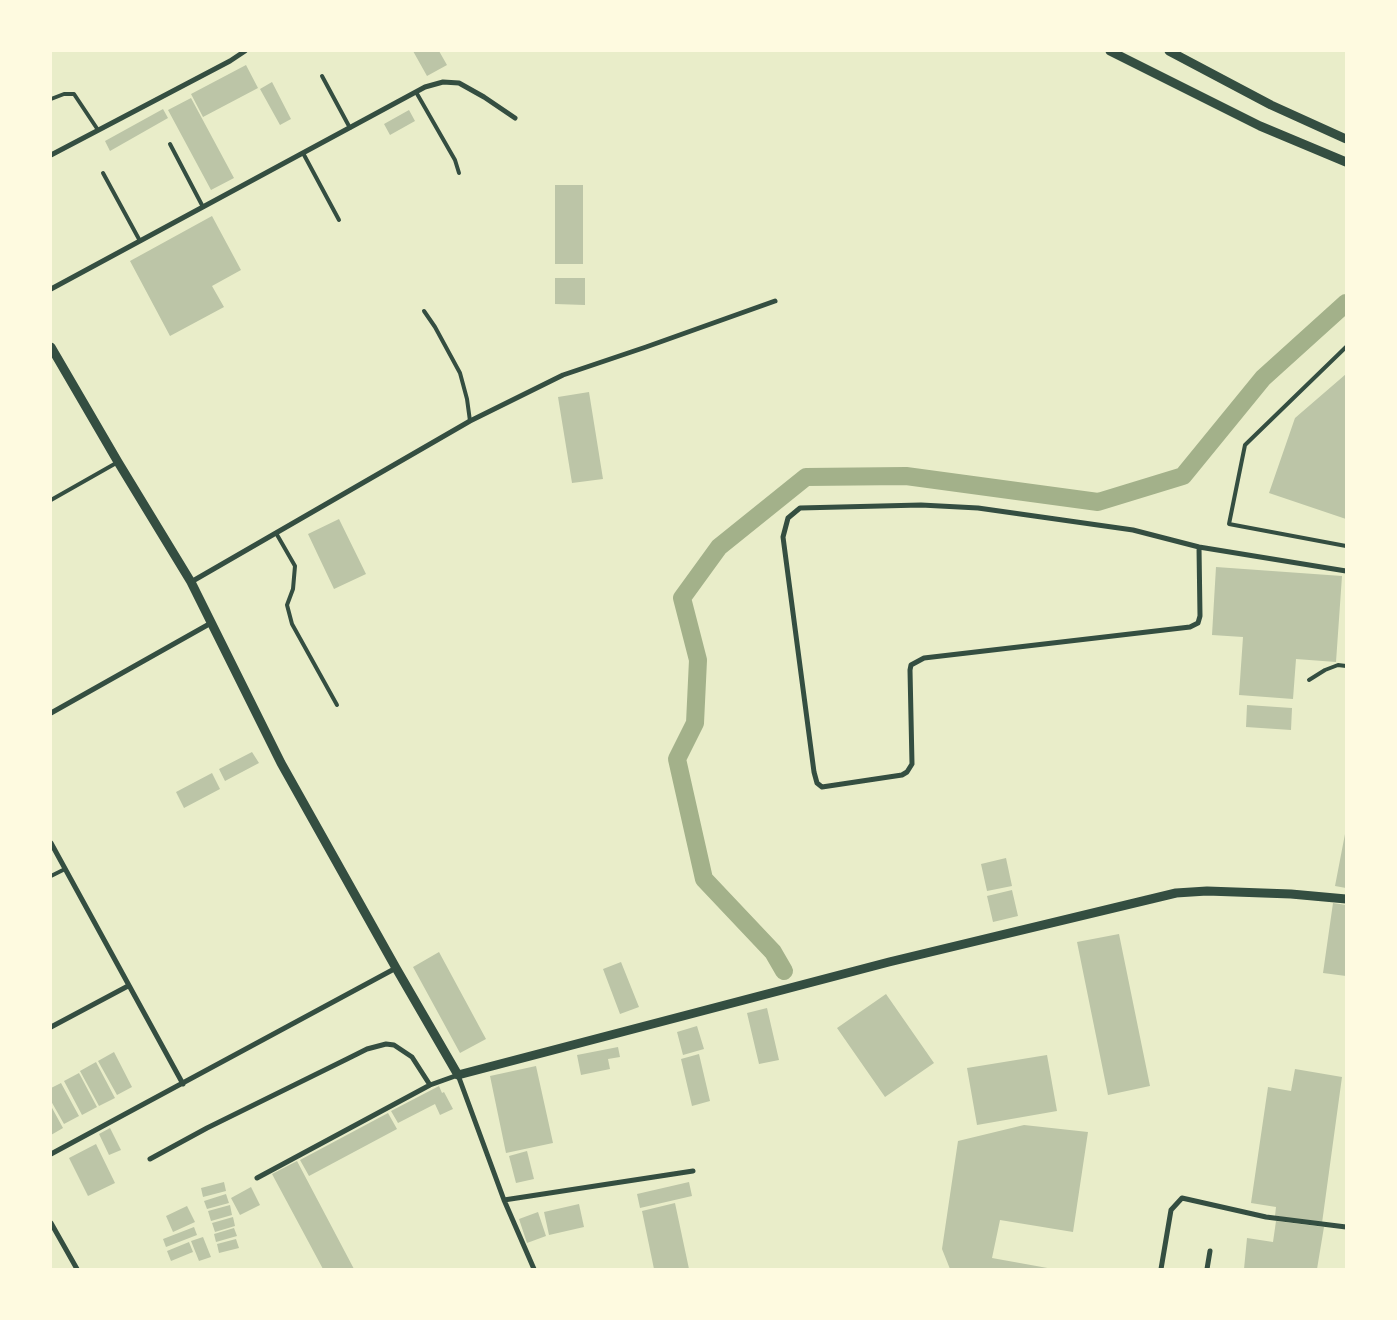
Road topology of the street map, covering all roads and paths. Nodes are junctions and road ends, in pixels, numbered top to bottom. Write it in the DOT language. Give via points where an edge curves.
graph roads {
  1 [pos="245,51"];
  2 [pos="1110,51"];
  3 [pos="1169,51"];
  4 [pos="322,76"];
  5 [pos="416,92"];
  6 [pos="51,99"];
  7 [pos="515,118"];
  8 [pos="350,128"];
  9 [pos="98,130"];
  10 [pos="1345,138"];
  11 [pos="170,144"];
  12 [pos="303,153"];
  13 [pos="51,155"];
  14 [pos="1346,162"];
  15 [pos="459,172"];
  16 [pos="103,173"];
  17 [pos="203,207"];
  18 [pos="339,220"];
  19 [pos="140,241"];
  20 [pos="51,289"];
  21 [pos="775,301"];
  22 [pos="424,311"];
  23 [pos="51,347"];
  24 [pos="1346,347"];
  25 [pos="470,421"];
  26 [pos="118,462"];
  27 [pos="51,500"];
  28 [pos="276,533"];
  29 [pos="1346,546"];
  30 [pos="1199,547"];
  31 [pos="1346,571"];
  32 [pos="192,582"];
  33 [pos="211,623"];
  34 [pos="1346,666"];
  35 [pos="1309,680"];
  36 [pos="336,705"];
  37 [pos="51,713"];
  38 [pos="51,843"];
  39 [pos="65,869"];
  40 [pos="51,876"];
  41 [pos="1346,899"];
  42 [pos="396,968"];
  43 [pos="128,986"];
  44 [pos="51,1027"];
  45 [pos="458,1075"];
  46 [pos="183,1084"];
  47 [pos="430,1085"];
  48 [pos="51,1154"];
  49 [pos="150,1159"];
  50 [pos="693,1171"];
  51 [pos="257,1178"];
  52 [pos="504,1200"];
  53 [pos="51,1223"];
  54 [pos="1346,1227"];
  55 [pos="1210,1251"];
  56 [pos="77,1269"];
  57 [pos="534,1269"];
  58 [pos="1161,1269"];
  59 [pos="1207,1269"];
  1 -- 9 [label="street"];
  2 -- 14 [label="street" via="1260,126"];
  3 -- 10 [label="street" via="1271,105"];
  4 -- 8 [label="lane"];
  5 -- 7 [label="street" via="443,82 459,83"];
  5 -- 8 [label="street"];
  5 -- 15 [label="lane"];
  6 -- 9 [label="lane" via="74,94"];
  8 -- 12 [label="street"];
  9 -- 13 [label="street"];
  11 -- 17 [label="lane"];
  12 -- 17 [label="street"];
  12 -- 18 [label="lane"];
  16 -- 19 [label="lane"];
  17 -- 19 [label="street"];
  19 -- 20 [label="street"];
  21 -- 25 [label="street" via="562,375"];
  22 -- 25 [label="lane" via="460,373"];
  23 -- 26 [label="street"];
  24 -- 29 [label="lane" via="1245,445 1229,524"];
  25 -- 28 [label="street"];
  26 -- 27 [label="lane"];
  26 -- 32 [label="street"];
  28 -- 32 [label="street"];
  28 -- 36 [label="lane" via="295,566 293,589 287,605 292,624"];
  30 -- 30 [label="street" via="1198,623 1190,627 924,658 911,665 910,670 912,764 907,772 822,787 817,782 782,537 788,518 800,508 922,505 978,508 1133,530"];
  30 -- 31 [label="street"];
  32 -- 33 [label="street"];
  33 -- 37 [label="street"];
  33 -- 42 [label="street" via="281,762"];
  34 -- 35 [label="lane" via="1325,670"];
  38 -- 39 [label="street"];
  39 -- 40 [label="lane"];
  39 -- 43 [label="street"];
  41 -- 45 [label="street" via="1208,891 1176,893 889,962"];
  42 -- 45 [label="street"];
  42 -- 46 [label="street"];
  43 -- 44 [label="street"];
  43 -- 46 [label="street"];
  45 -- 47 [label="street"];
  45 -- 52 [label="street"];
  46 -- 48 [label="street"];
  47 -- 49 [label="street" via="412,1057 394,1045 386,1044 330,1068"];
  47 -- 51 [label="street"];
  50 -- 52 [label="street"];
  52 -- 57 [label="street"];
  53 -- 56 [label="street"];
  54 -- 58 [label="street" via="1266,1217 1182,1198 1171,1210"];
  55 -- 59 [label="street"];
}
